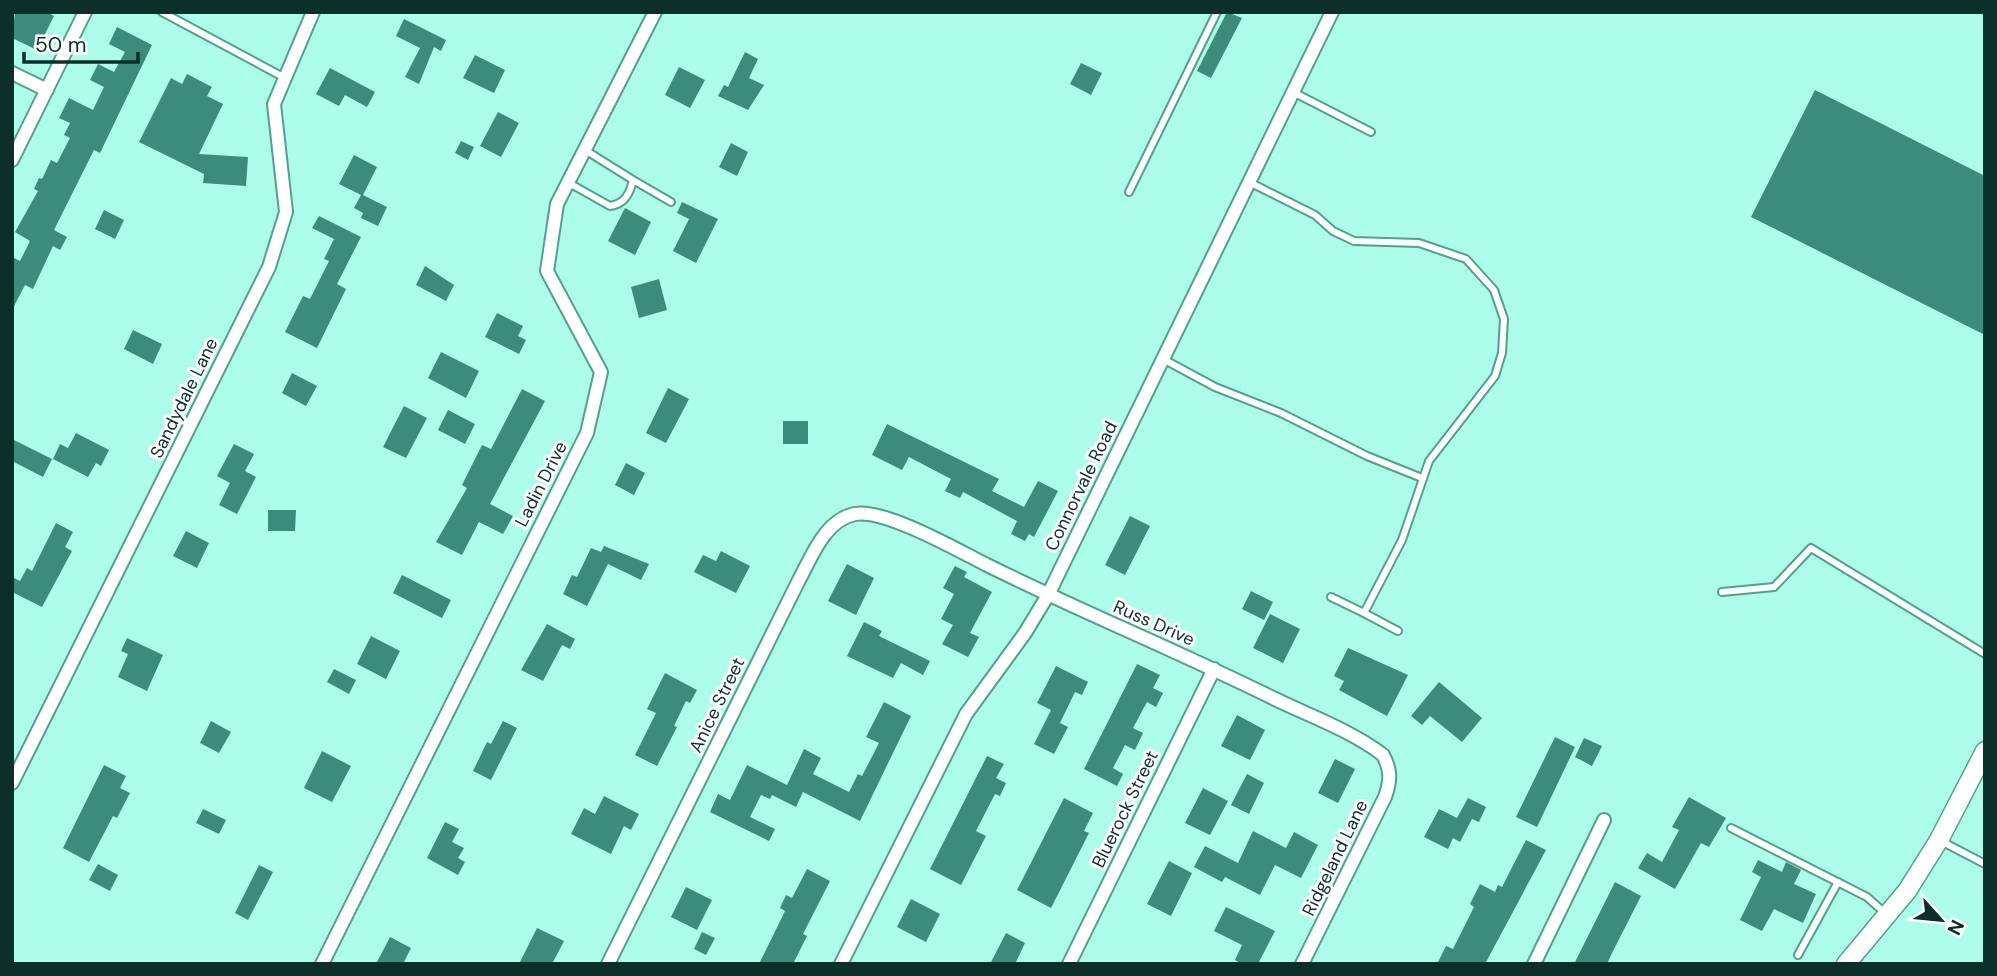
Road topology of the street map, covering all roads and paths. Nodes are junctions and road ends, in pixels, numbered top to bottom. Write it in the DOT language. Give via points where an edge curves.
graph roads {
  1 [pos="85,12"];
  2 [pos="162,12"];
  3 [pos="313,12"];
  4 [pos="655,12"];
  5 [pos="1217,12"];
  6 [pos="1332,12"];
  7 [pos="12,73"];
  8 [pos="285,78"];
  9 [pos="47,90"];
  10 [pos="1293,92"];
  11 [pos="1371,132"];
  12 [pos="584,150"];
  13 [pos="12,160"];
  14 [pos="633,180"];
  15 [pos="1250,182"];
  16 [pos="568,183"];
  17 [pos="1129,192"];
  18 [pos="671,202"];
  19 [pos="1163,359"];
  20 [pos="1422,478"];
  21 [pos="896,523"];
  22 [pos="1722,592"];
  23 [pos="1048,595"];
  24 [pos="1331,597"];
  25 [pos="1364,614"];
  26 [pos="1398,631"];
  27 [pos="1985,654"];
  28 [pos="1214,669"];
  29 [pos="1985,751"];
  30 [pos="1389,766"];
  31 [pos="12,783"];
  32 [pos="1604,820"];
  33 [pos="1731,828"];
  34 [pos="1939,840"];
  35 [pos="1985,864"];
  36 [pos="1838,882"];
  37 [pos="1888,915"];
  38 [pos="1798,956"];
  39 [pos="323,964"];
  40 [pos="608,964"];
  41 [pos="841,964"];
  42 [pos="1069,964"];
  43 [pos="1302,964"];
  44 [pos="1534,964"];
  45 [pos="1846,964"];
  1 -- 9 [label="street"];
  2 -- 8 [label="lane"];
  3 -- 8 [label="street, Sandydale Lane"];
  4 -- 12 [label="street, Ladin Drive"];
  5 -- 17 [label="lane"];
  6 -- 10 [label="street, Connorvale Road"];
  7 -- 9 [label="street"];
  8 -- 31 [label="street, Sandydale Lane" via="274,103 286,212 269,267"];
  9 -- 13 [label="street"];
  10 -- 11 [label="lane"];
  10 -- 15 [label="street, Connorvale Road"];
  12 -- 14 [label="lane"];
  12 -- 16 [label="street, Ladin Drive"];
  14 -- 16 [label="lane" via="628,195 610,206"];
  14 -- 18 [label="lane"];
  15 -- 19 [label="street, Connorvale Road"];
  15 -- 20 [label="lane" via="1354,241 1419,243 1466,259 1494,290 1504,319 1495,376 1429,461"];
  16 -- 39 [label="street, Ladin Drive" via="557,204 547,271 601,372 587,433"];
  19 -- 20 [label="lane" via="1215,387"];
  19 -- 23 [label="street, Connorvale Road"];
  20 -- 25 [label="lane" via="1402,540"];
  21 -- 23 [label="street, Russ Drive"];
  21 -- 40 [label="street, Anice Street" via="879,515 856,514 828,530 760,655"];
  22 -- 27 [label="lane" via="1774,587 1811,548"];
  23 -- 28 [label="street, Russ Drive"];
  23 -- 41 [label="street, Connorvale Road" via="966,714"];
  24 -- 25 [label="lane"];
  25 -- 26 [label="lane"];
  28 -- 30 [label="street, Russ Drive" via="1372,747"];
  28 -- 42 [label="street, Bluerock Street"];
  29 -- 34 [label="main road"];
  30 -- 43 [label="street, Ridgeland Lane" via="1385,797"];
  32 -- 44 [label="street"];
  33 -- 36 [label="lane"];
  34 -- 35 [label="lane"];
  34 -- 37 [label="main road"];
  36 -- 37 [label="lane"];
  36 -- 38 [label="lane"];
  37 -- 45 [label="main road"];
}
